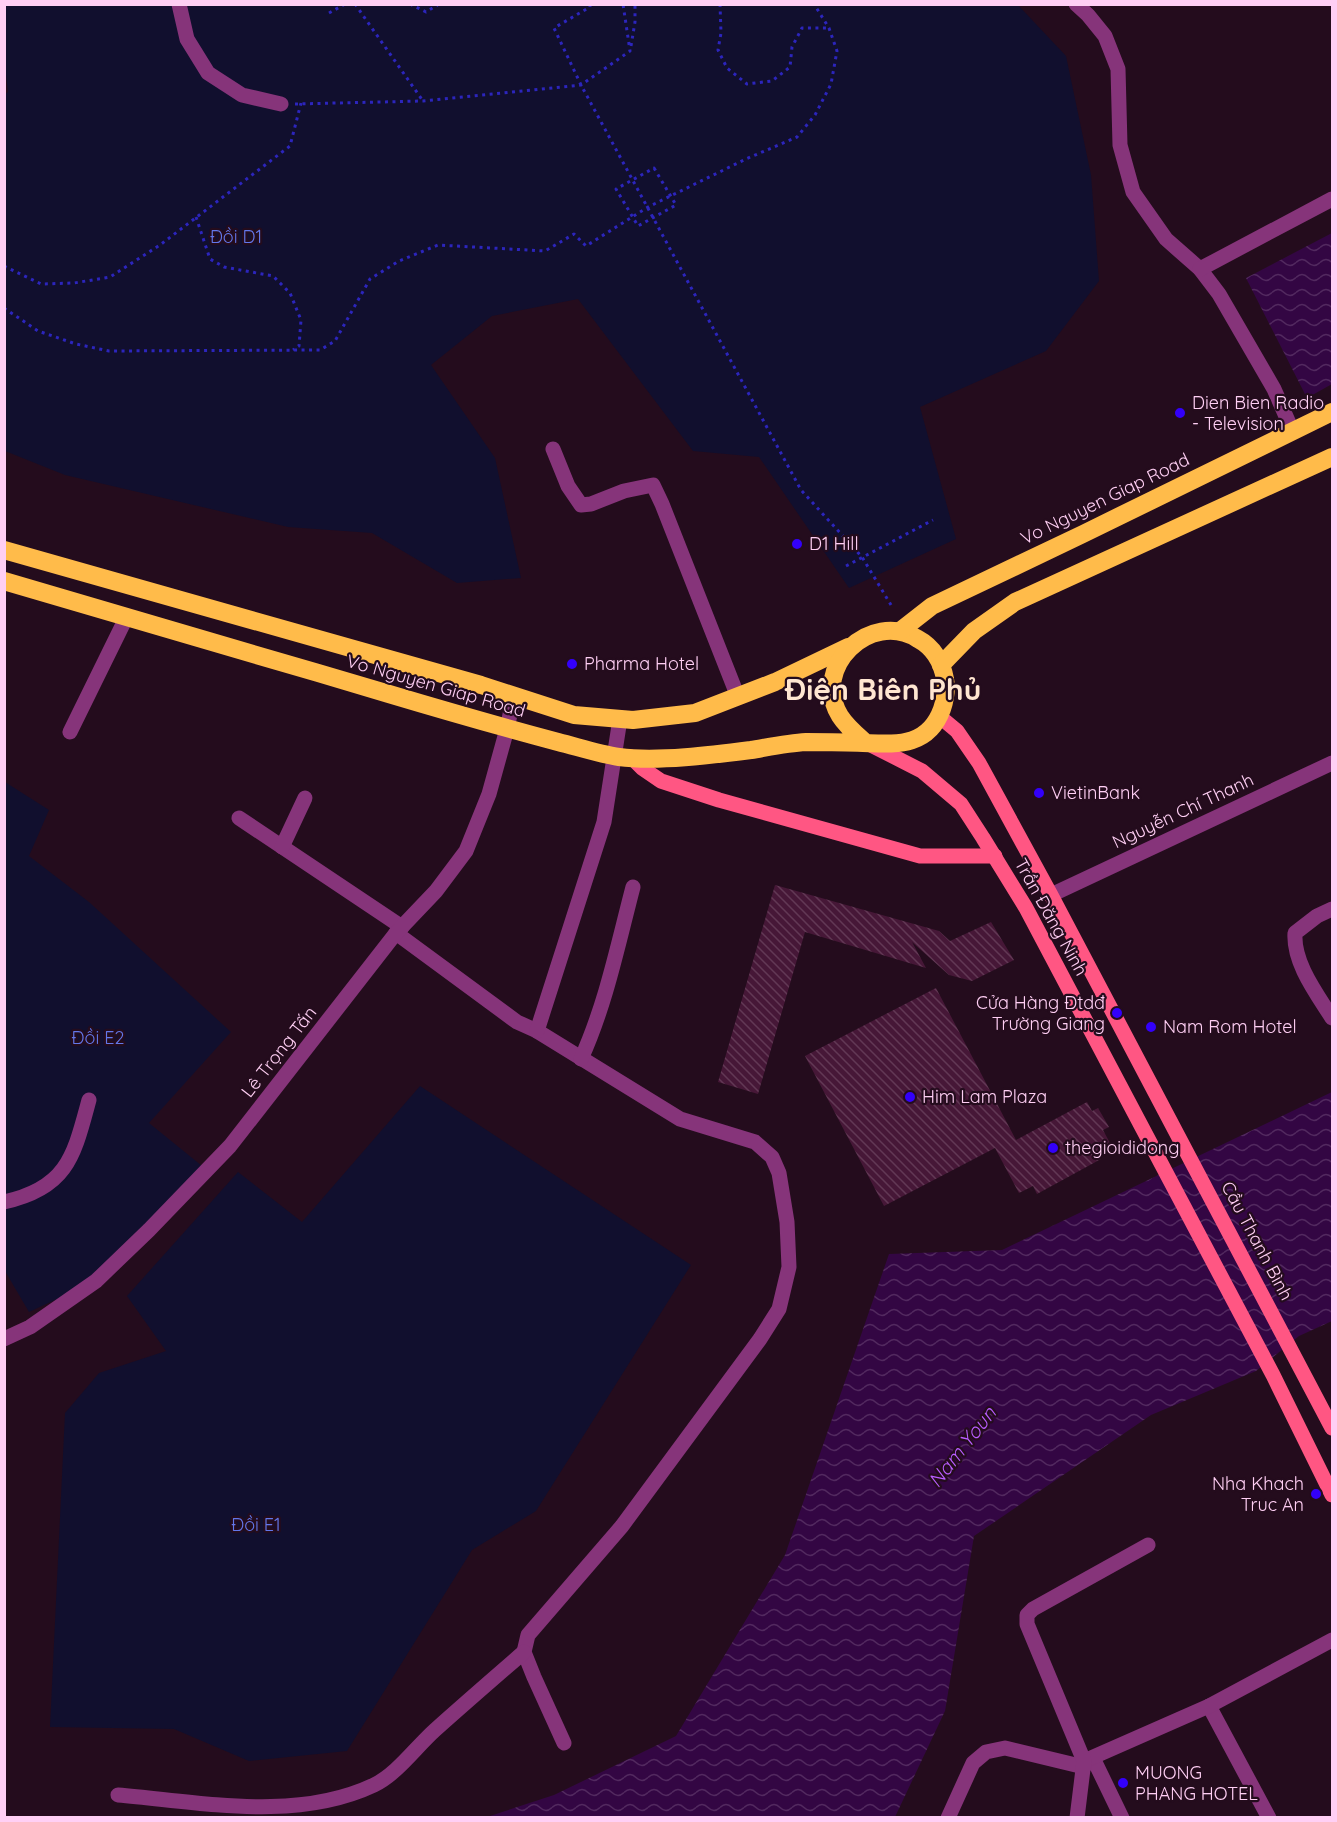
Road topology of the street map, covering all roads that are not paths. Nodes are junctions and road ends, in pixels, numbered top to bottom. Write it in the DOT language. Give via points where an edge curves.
graph roads {
  1 [pos="179,4"];
  2 [pos="1076,4"];
  3 [pos="281,104"];
  4 [pos="1332,199"];
  5 [pos="1200,269"];
  6 [pos="1332,412"];
  7 [pos="1292,430"];
  8 [pos="553,449"];
  9 [pos="1332,457"];
  10 [pos="4,550"];
  11 [pos="4,581"];
  12 [pos="127,616"];
  13 [pos="900,631"];
  14 [pos="849,646"];
  15 [pos="941,664"];
  16 [pos="514,695"];
  17 [pos="738,697"];
  18 [pos="939,716"];
  19 [pos="620,719"];
  20 [pos="507,729"];
  21 [pos="70,732"];
  22 [pos="866,743"];
  23 [pos="623,757"];
  24 [pos="1332,763"];
  25 [pos="305,798"];
  26 [pos="239,818"];
  27 [pos="282,847"];
  28 [pos="995,856"];
  29 [pos="633,887"];
  30 [pos="1051,895"];
  31 [pos="1026,908"];
  32 [pos="1332,909"];
  33 [pos="399,930"];
  34 [pos="1332,1018"];
  35 [pos="537,1031"];
  36 [pos="582,1059"];
  37 [pos="89,1100"];
  38 [pos="1179,1137"];
  39 [pos="4,1202"];
  40 [pos="4,1339"];
  41 [pos="1332,1428"];
  42 [pos="1332,1495"];
  43 [pos="1148,1545"];
  44 [pos="1332,1640"];
  45 [pos="524,1652"];
  46 [pos="1209,1706"];
  47 [pos="564,1743"];
  48 [pos="1087,1762"];
  49 [pos="118,1796"];
  50 [pos="948,1818"];
  51 [pos="1077,1818"];
  52 [pos="1122,1818"];
  53 [pos="1269,1818"];
  1 -- 3 [label="street" via="187,39 208,73 242,95"];
  2 -- 5 [label="street" via="1105,36 1118,69 1120,145 1133,192 1166,239"];
  4 -- 5 [label="street"];
  5 -- 7 [label="street" via="1219,294 1268,379"];
  6 -- 7 [label="highway, Vo Nguyen Giap Road"];
  7 -- 13 [label="highway, Vo Nguyen Giap Road" via="932,606"];
  8 -- 17 [label="street" via="568,486 581,505 653,486"];
  9 -- 15 [label="highway" via="1015,602 974,631"];
  10 -- 16 [label="highway, Vo Nguyen Giap Road"];
  11 -- 12 [label="highway, Vo Nguyen Giap Road"];
  12 -- 20 [label="highway, Vo Nguyen Giap Road"];
  12 -- 21 [label="street"];
  13 -- 14 [label="highway" via="864,636"];
  13 -- 15 [label="highway" via="931,649"];
  14 -- 17 [label="highway, Vo Nguyen Giap Road"];
  14 -- 22 [label="highway" via="832,678 832,697 838,714"];
  15 -- 18 [label="highway" via="946,682"];
  16 -- 19 [label="highway, Vo Nguyen Giap Road" via="574,715"];
  16 -- 20 [label="street, Lê Trọng Tấn"];
  17 -- 19 [label="highway, Vo Nguyen Giap Road" via="695,713"];
  18 -- 22 [label="highway" via="915,739 898,744"];
  18 -- 30 [label="main road, Trần Đăng Ninh" via="957,731 979,763"];
  19 -- 23 [label="street"];
  20 -- 23 [label="highway, Vo Nguyen Giap Road"];
  20 -- 33 [label="street, Lê Trọng Tấn" via="489,794 466,851"];
  22 -- 23 [label="highway, Vo Nguyen Giap Road" via="802,742 720,754"];
  22 -- 28 [label="main road, Trần Đăng Ninh" via="922,771 961,804"];
  23 -- 28 [label="main road" via="661,781 920,856"];
  23 -- 35 [label="street"];
  24 -- 30 [label="street, Nguyễn Chí Thanh"];
  25 -- 27 [label="street"];
  26 -- 27 [label="street"];
  27 -- 33 [label="street"];
  28 -- 31 [label="main road, Trần Đăng Ninh"];
  29 -- 36 [label="street" via="601,1007"];
  30 -- 31 [label="main road"];
  30 -- 38 [label="main road, Trần Đăng Ninh"];
  31 -- 42 [label="main road, Trần Đăng Ninh" via="1273,1375"];
  32 -- 34 [label="street" via="1295,933 1294,946"];
  33 -- 35 [label="street" via="517,1022"];
  33 -- 40 [label="street, Lê Trọng Tấn" via="230,1146 149,1230 96,1281 30,1327"];
  35 -- 36 [label="street"];
  36 -- 45 [label="street" via="680,1119 755,1142 772,1157 779,1173 787,1222 789,1267 779,1309 760,1339 622,1526 528,1635"];
  37 -- 39 [label="street" via="76,1149 59,1175 33,1193"];
  38 -- 41 [label="main road, Cầu Thanh Bình"];
  43 -- 48 [label="street" via="1027,1615 1027,1623"];
  44 -- 46 [label="street"];
  45 -- 47 [label="street"];
  45 -- 49 [label="street" via="376,1784 331,1801 269,1808"];
  46 -- 48 [label="street"];
  46 -- 53 [label="street"];
  48 -- 50 [label="street" via="1005,1748 986,1752 973,1763"];
  48 -- 51 [label="street"];
  48 -- 52 [label="street"];
}
